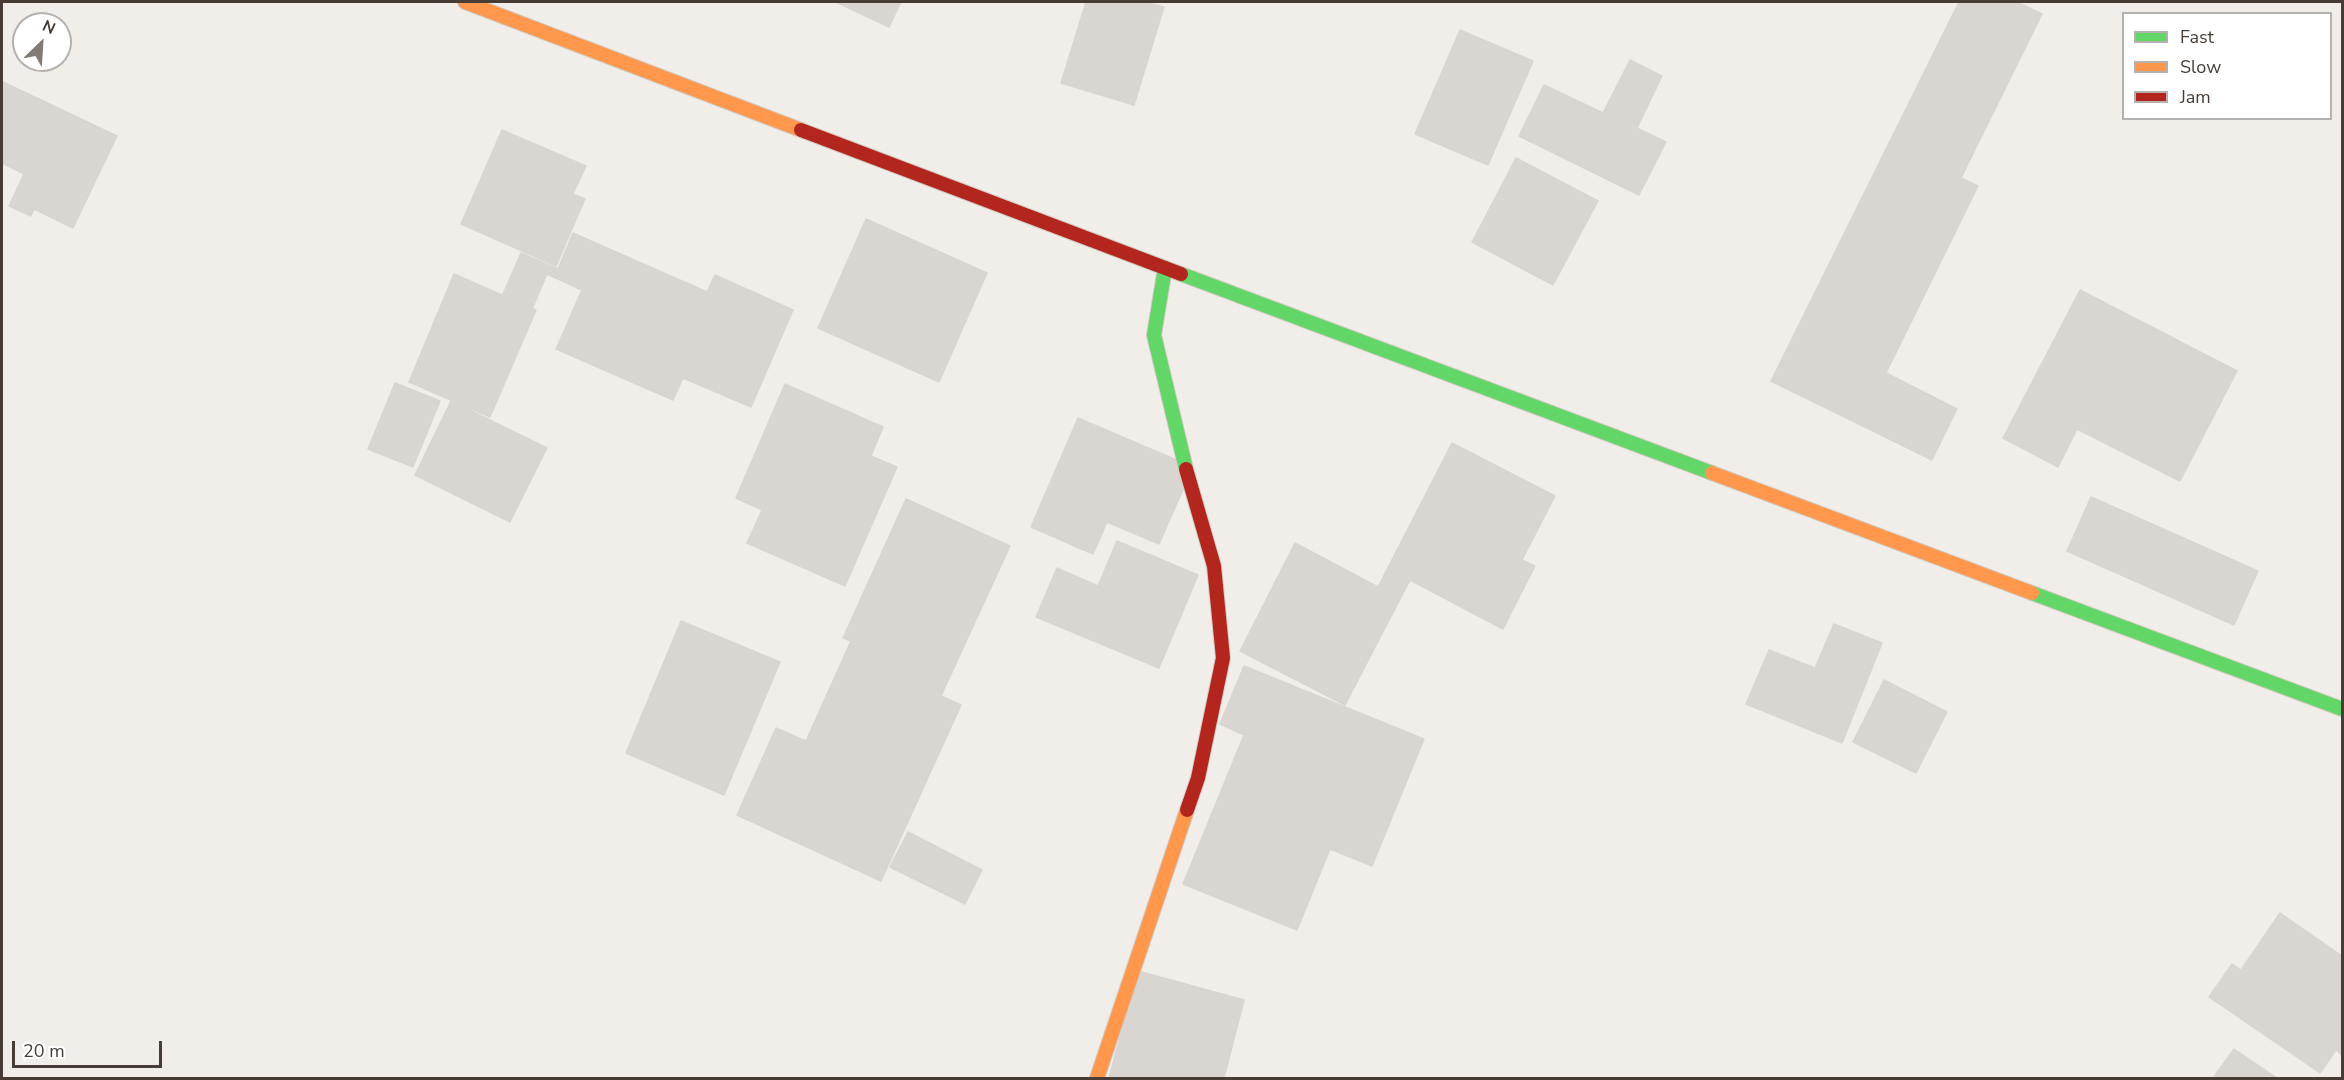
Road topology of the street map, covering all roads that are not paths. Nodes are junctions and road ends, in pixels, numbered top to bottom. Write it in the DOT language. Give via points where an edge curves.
graph roads {
  1 [pos="465,2"];
  2 [pos="1165,268"];
  3 [pos="2343,709"];
  4 [pos="1097,1078"];
  1 -- 2 [label="main road"];
  2 -- 3 [label="main road"];
  2 -- 4 [label="main road" via="1154,335 1176,433 1214,566 1223,658 1198,777"];
}
